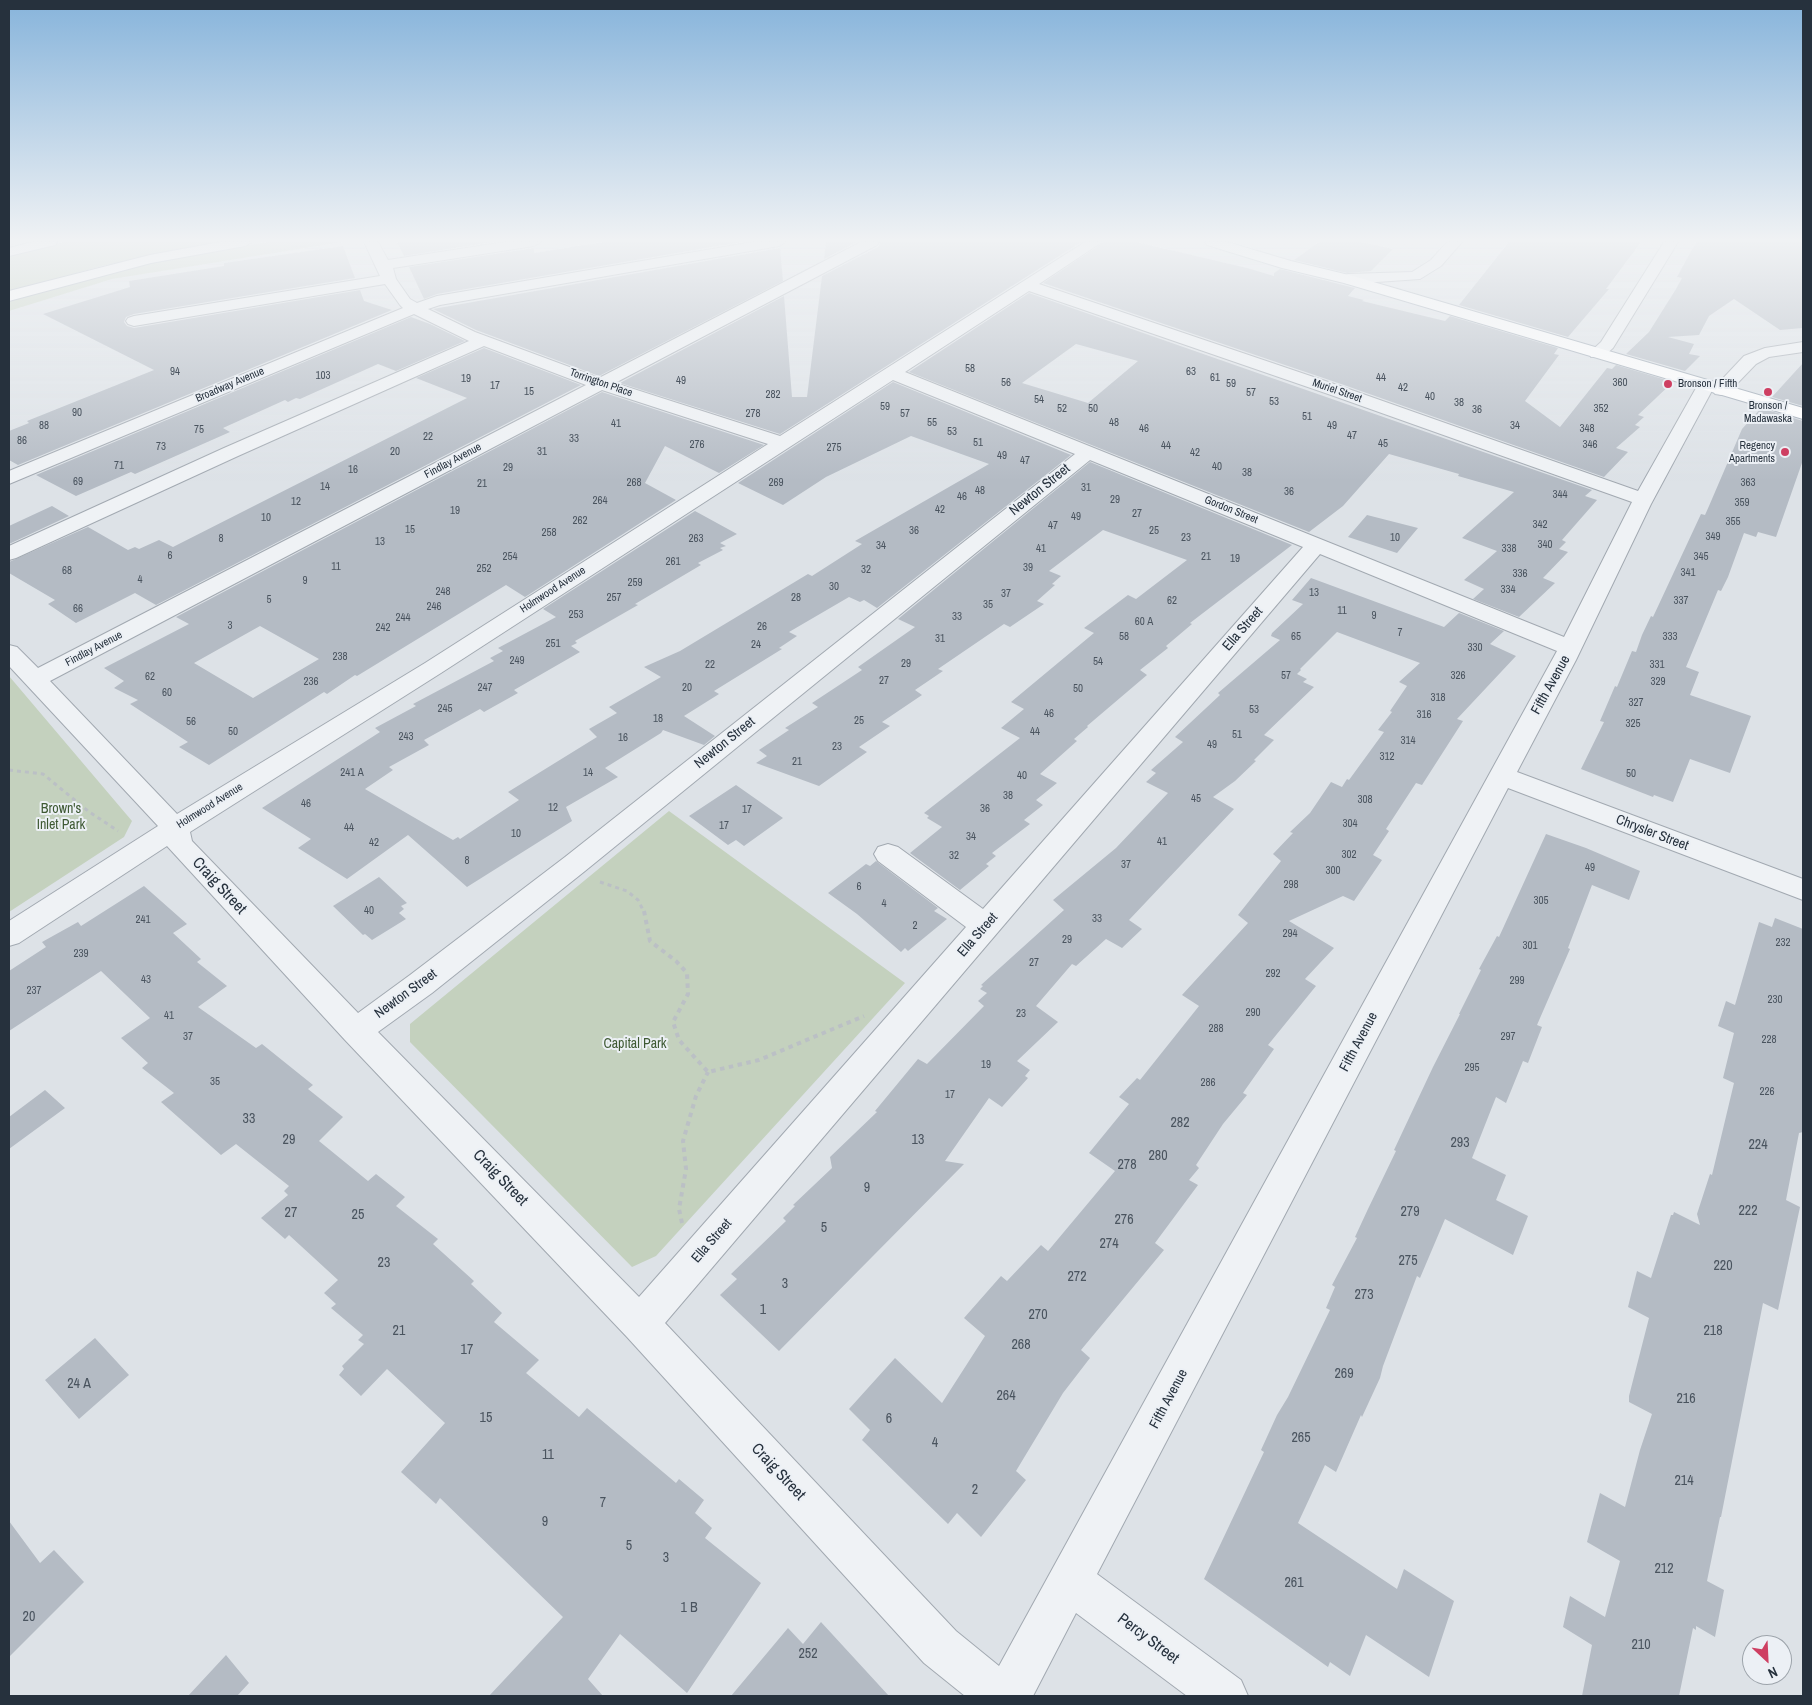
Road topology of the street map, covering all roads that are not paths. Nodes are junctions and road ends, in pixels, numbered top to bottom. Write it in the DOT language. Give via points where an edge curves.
graph roads {
  1 [pos="383,322"];
  2 [pos="442,322"];
  3 [pos="720,322"];
  4 [pos="973,322"];
  5 [pos="1133,322"];
  6 [pos="1490,322"];
  7 [pos="1621,322"];
  8 [pos="484,340"];
  9 [pos="1803,347"];
  10 [pos="1597,353"];
  11 [pos="892,373"];
  12 [pos="600,384"];
  13 [pos="1714,388"];
  14 [pos="1803,414"];
  15 [pos="782,444"];
  16 [pos="1089,452"];
  17 [pos="9,478"];
  18 [pos="1645,499"];
  19 [pos="1316,545"];
  20 [pos="9,554"];
  21 [pos="1570,648"];
  22 [pos="9,652"];
  23 [pos="34,680"];
  24 [pos="1501,776"];
  25 [pos="175,828"];
  26 [pos="888,854"];
  27 [pos="1803,890"];
  28 [pos="985,926"];
  29 [pos="9,935"];
  30 [pos="356,1031"];
  31 [pos="640,1324"];
  32 [pos="1071,1581"];
  33 [pos="1000,1696"];
  34 [pos="1008,1696"];
  35 [pos="1225,1696"];
  1 -- 17 [label="street, Broadway Avenue"];
  2 -- 8 [label="street, Torrington Place"];
  3 -- 12 [label="street, Findlay Avenue"];
  4 -- 11 [label="street, Holmwood Avenue"];
  5 -- 18 [label="street, Muriel Street"];
  6 -- 10 [label="main road"];
  7 -- 10 [label="street"];
  8 -- 12 [label="street, Torrington Place"];
  8 -- 20 [label="street"];
  9 -- 13 [label="street, Fifth Avenue" via="1772,352 1750,360"];
  10 -- 13 [label="main road"];
  11 -- 15 [label="street, Holmwood Avenue"];
  11 -- 16 [label="street, Gordon Street"];
  12 -- 15 [label="street, Torrington Place"];
  12 -- 23 [label="street, Findlay Avenue"];
  13 -- 14 [label="main road"];
  13 -- 18 [label="street, Fifth Avenue"];
  15 -- 25 [label="street, Holmwood Avenue" via="433,668"];
  16 -- 19 [label="street, Gordon Street"];
  16 -- 30 [label="street, Newton Street" via="575,864"];
  18 -- 21 [label="street, Fifth Avenue"];
  19 -- 21 [label="street, Gordon Street"];
  19 -- 28 [label="street, Ella Street"];
  21 -- 24 [label="street, Fifth Avenue"];
  22 -- 23 [label="street, Craig Street"];
  23 -- 25 [label="street, Craig Street"];
  24 -- 27 [label="street, Chrysler Street"];
  24 -- 32 [label="street, Fifth Avenue"];
  25 -- 29 [label="street, Holmwood Avenue"];
  25 -- 30 [label="street, Craig Street" via="180,845"];
  26 -- 28 [label="street"];
  28 -- 31 [label="street, Ella Street"];
  30 -- 31 [label="street, Craig Street"];
  31 -- 33 [label="street, Craig Street" via="940,1647"];
  32 -- 34 [label="street, Fifth Avenue"];
  32 -- 35 [label="street, Percy Street"];
}
